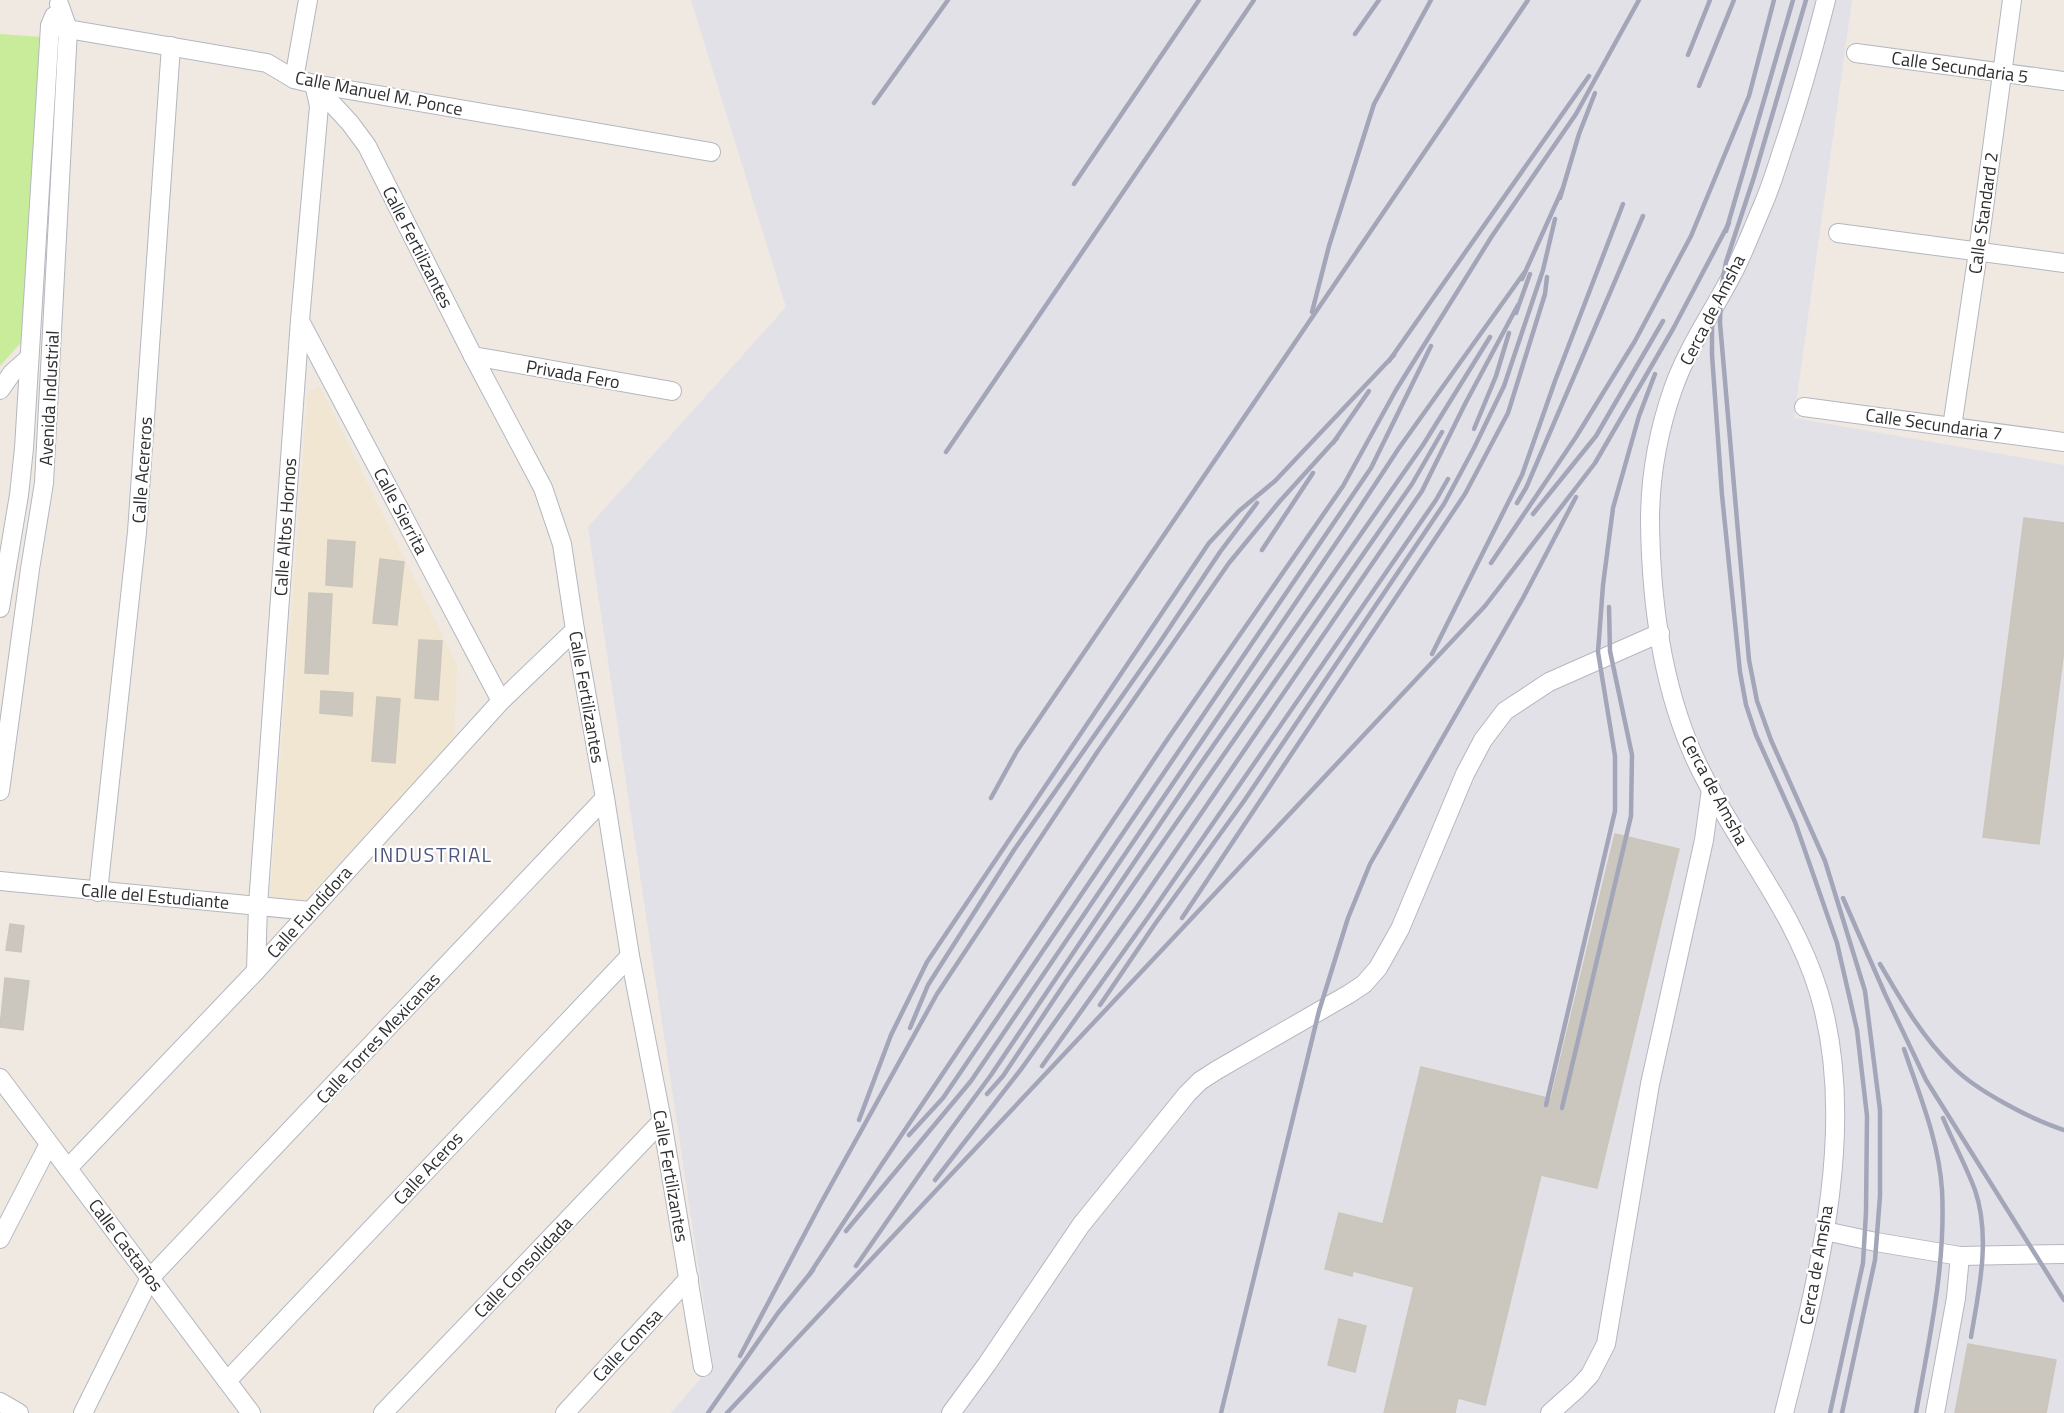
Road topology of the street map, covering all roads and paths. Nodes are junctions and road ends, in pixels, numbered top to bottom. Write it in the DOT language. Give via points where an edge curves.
graph roads {
  1 [pos="308,0"];
  2 [pos="1826,0"];
  3 [pos="2012,0"];
  4 [pos="59,2"];
  5 [pos="59,27"];
  6 [pos="171,46"];
  7 [pos="1856,53"];
  8 [pos="2002,73"];
  9 [pos="294,80"];
  10 [pos="2064,81"];
  11 [pos="314,84"];
  12 [pos="711,152"];
  13 [pos="1838,233"];
  14 [pos="1978,252"];
  15 [pos="2064,263"];
  16 [pos="300,320"];
  17 [pos="473,356"];
  18 [pos="29,358"];
  19 [pos="0,390"];
  20 [pos="672,391"];
  21 [pos="1804,407"];
  22 [pos="1952,427"];
  23 [pos="2064,442"];
  24 [pos="2,572"];
  25 [pos="0,608"];
  26 [pos="575,630"];
  27 [pos="1660,633"];
  28 [pos="501,701"];
  29 [pos="1711,789"];
  30 [pos="0,791"];
  31 [pos="605,798"];
  32 [pos="0,881"];
  33 [pos="98,892"];
  34 [pos="258,905"];
  35 [pos="310,911"];
  36 [pos="630,956"];
  37 [pos="256,971"];
  38 [pos="0,1078"];
  39 [pos="662,1121"];
  40 [pos="50,1144"];
  41 [pos="68,1168"];
  42 [pos="1825,1231"];
  43 [pos="0,1239"];
  44 [pos="2064,1254"];
  45 [pos="1960,1256"];
  46 [pos="150,1278"];
  47 [pos="689,1278"];
  48 [pos="703,1367"];
  49 [pos="227,1381"];
  50 [pos="0,1402"];
  51 [pos="19,1413"];
  52 [pos="83,1413"];
  53 [pos="251,1413"];
  54 [pos="383,1413"];
  55 [pos="565,1413"];
  56 [pos="951,1413"];
  57 [pos="1550,1413"];
  58 [pos="1784,1413"];
  59 [pos="1935,1413"];
  1 -- 9 [label="street"];
  2 -- 27 [label="street, Cerca de Amsha" via="1802,92 1765,202 1736,268 1673,388 1655,455 1650,523"];
  3 -- 8 [label="street, Calle Standard 2"];
  4 -- 5 [label="street, Avenida Industrial"];
  5 -- 6 [label="street, Calle Manuel M. Ponce"];
  5 -- 18 [label="street, Avenida Industrial"];
  5 -- 30 [label="street, Avenida Industrial" via="44,483"];
  6 -- 9 [label="street, Calle Manuel M. Ponce" via="267,63"];
  6 -- 33 [label="street, Calle Acereros" via="136,543"];
  7 -- 8 [label="street, Calle Secundaria 5"];
  8 -- 10 [label="street, Calle Secundaria 5"];
  8 -- 14 [label="street, Calle Standard 2"];
  9 -- 11 [label="street, Calle Manuel M. Ponce"];
  11 -- 12 [label="street, Calle Manuel M. Ponce"];
  11 -- 16 [label="street, Calle Altos Hornos" via="319,106"];
  11 -- 17 [label="street, Calle Fertilizantes" via="367,146"];
  13 -- 14 [label="street"];
  14 -- 15 [label="street"];
  14 -- 22 [label="street, Calle Standard 2"];
  16 -- 28 [label="street, Calle Sierrita"];
  16 -- 34 [label="street, Calle Altos Hornos"];
  17 -- 20 [label="street, Privada Fero"];
  17 -- 26 [label="street, Calle Fertilizantes" via="553,513 562,544"];
  18 -- 19 [label="street"];
  18 -- 24 [label="street, Avenida Industrial" via="20,495"];
  21 -- 22 [label="street, Calle Secundaria 7"];
  22 -- 23 [label="street, Calle Secundaria 7"];
  24 -- 25 [label="street, Avenida Industrial"];
  26 -- 28 [label="street, Calle Fundidora"];
  26 -- 31 [label="street, Calle Fertilizantes"];
  27 -- 29 [label="street, Cerca de Amsha" via="1667,678 1683,734"];
  27 -- 56 [label="street" via="1549,682 1505,711 1483,740 1465,774 1400,929 1378,968 1349,994 1217,1070 1187,1094 1081,1225"];
  28 -- 35 [label="street, Calle Fundidora"];
  29 -- 42 [label="street, Cerca de Amsha" via="1786,917 1820,994 1836,1092"];
  29 -- 57 [label="street" via="1704,840 1650,1084 1606,1344 1590,1374"];
  31 -- 36 [label="street, Calle Fertilizantes"];
  31 -- 46 [label="street, Calle Torres Mexicanas"];
  32 -- 33 [label="street, Calle del Estudiante"];
  33 -- 34 [label="street, Calle del Estudiante"];
  34 -- 35 [label="street, Calle del Estudiante"];
  34 -- 37 [label="street, Calle Altos Hornos"];
  35 -- 37 [label="street, Calle Fundidora"];
  36 -- 39 [label="street, Calle Fertilizantes"];
  36 -- 49 [label="street, Calle Aceros"];
  37 -- 41 [label="street, Calle Fundidora"];
  38 -- 40 [label="street, Calle Castaños"];
  39 -- 47 [label="street, Calle Fertilizantes"];
  39 -- 54 [label="street, Calle Consolidada"];
  40 -- 41 [label="street, Calle Castaños"];
  40 -- 43 [label="street"];
  41 -- 46 [label="street, Calle Castaños"];
  42 -- 45 [label="street"];
  42 -- 58 [label="street, Cerca de Amsha"];
  44 -- 45 [label="street"];
  45 -- 59 [label="street"];
  46 -- 49 [label="street, Calle Castaños"];
  46 -- 52 [label="street, Calle Torres Mexicanas"];
  47 -- 48 [label="street, Calle Fertilizantes"];
  47 -- 55 [label="street, Calle Comsa"];
  49 -- 53 [label="street, Calle Castaños"];
  50 -- 51 [label="street"];
}
